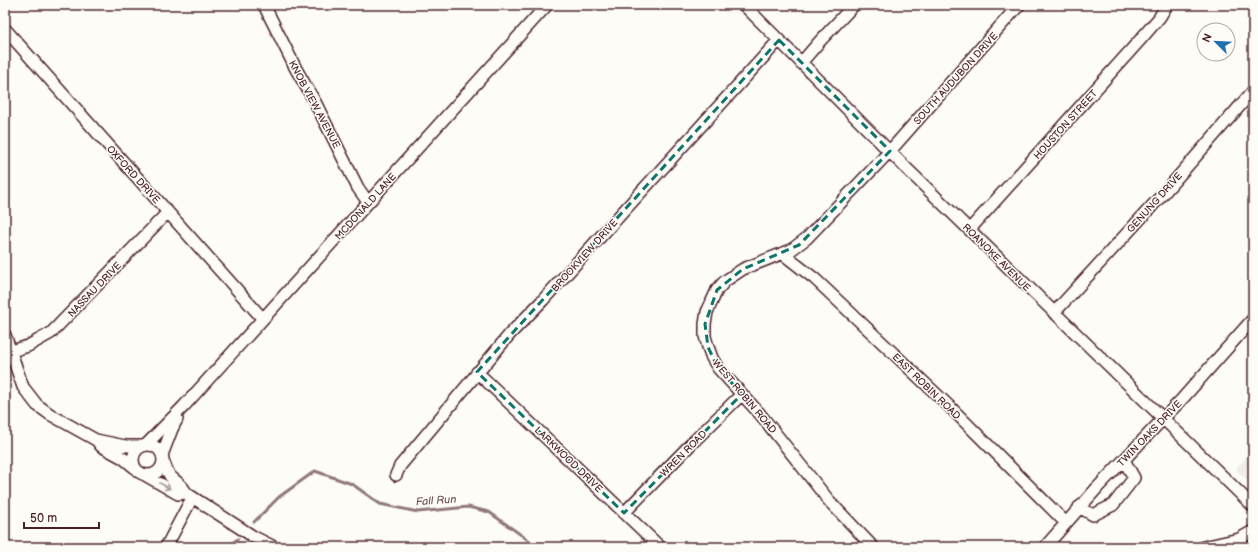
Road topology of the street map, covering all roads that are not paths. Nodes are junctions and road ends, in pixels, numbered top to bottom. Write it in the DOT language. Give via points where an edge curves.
graph roads {
  1 [pos="264,5"];
  2 [pos="547,5"];
  3 [pos="744,5"];
  4 [pos="854,5"];
  5 [pos="1019,5"];
  6 [pos="1167,5"];
  7 [pos="5,29"];
  8 [pos="779,40"];
  9 [pos="801,63"];
  10 [pos="1253,91"];
  11 [pos="890,151"];
  12 [pos="368,202"];
  13 [pos="168,212"];
  14 [pos="970,229"];
  15 [pos="783,254"];
  16 [pos="1054,313"];
  17 [pos="263,319"];
  18 [pos="1253,319"];
  19 [pos="5,335"];
  20 [pos="8,352"];
  21 [pos="477,372"];
  22 [pos="742,394"];
  23 [pos="184,406"];
  24 [pos="1164,419"];
  25 [pos="96,440"];
  26 [pos="144,446"];
  27 [pos="163,458"];
  28 [pos="1124,460"];
  29 [pos="134,467"];
  30 [pos="145,475"];
  31 [pos="396,475"];
  32 [pos="189,495"];
  33 [pos="1253,506"];
  34 [pos="1080,507"];
  35 [pos="624,513"];
  36 [pos="1066,523"];
  37 [pos="1253,531"];
  38 [pos="166,547"];
  39 [pos="274,547"];
  40 [pos="660,547"];
  41 [pos="873,547"];
  42 [pos="1045,547"];
  43 [pos="1203,547"];
  1 -- 12 [label="street, KNOB VIEW AVENUE" via="358,188"];
  2 -- 12 [label="street, MCDONALD LANE"];
  3 -- 8 [label="street, ROANOKE AVENUE"];
  4 -- 9 [label="street"];
  5 -- 11 [label="street, SOUTH AUDUBON DRIVE"];
  6 -- 14 [label="street, HOUSTON STREET" via="1159,18"];
  7 -- 13 [label="street, OXFORD DRIVE"];
  8 -- 9 [label="street, ROANOKE AVENUE"];
  8 -- 21 [label="street, BROOKVIEW DRIVE"];
  9 -- 11 [label="street, ROANOKE AVENUE"];
  10 -- 16 [label="street, GENUNG DRIVE"];
  11 -- 14 [label="street, ROANOKE AVENUE"];
  11 -- 15 [label="street, SOUTH AUDUBON DRIVE" via="807,238"];
  12 -- 17 [label="street, MCDONALD LANE"];
  13 -- 17 [label="street, OXFORD DRIVE"];
  13 -- 20 [label="street, NASSAU DRIVE" via="51,334 28,346"];
  14 -- 16 [label="street, ROANOKE AVENUE"];
  15 -- 22 [label="street, WEST ROBIN ROAD" via="743,269 725,282 717,290 707,312 705,336 712,358"];
  15 -- 36 [label="street, EAST ROBIN ROAD" via="843,305"];
  16 -- 24 [label="street, ROANOKE AVENUE"];
  17 -- 23 [label="street, MCDONALD LANE"];
  18 -- 24 [label="street, TWIN OAKS DRIVE"];
  19 -- 20 [label="street"];
  20 -- 25 [label="street" via="23,387 37,405"];
  21 -- 31 [label="street, BROOKVIEW DRIVE" via="400,466"];
  21 -- 35 [label="street, LARKWOOD DRIVE"];
  22 -- 35 [label="street, WREN ROAD"];
  22 -- 41 [label="street, WEST ROBIN ROAD" via="830,502"];
  23 -- 26 [label="street, MCDONALD LANE"];
  23 -- 27 [label="street, MCDONALD LANE" via="172,429"];
  24 -- 28 [label="street, TWIN OAKS DRIVE"];
  24 -- 33 [label="street, ROANOKE AVENUE"];
  25 -- 26 [label="street" via="125,446"];
  25 -- 29 [label="street"];
  26 -- 27 [label="street" via="156,447"];
  26 -- 29 [label="street" via="135,452"];
  27 -- 30 [label="street" via="159,470 151,475"];
  27 -- 32 [label="street" via="171,476"];
  28 -- 34 [label="street, TWIN OAKS DRIVE"];
  28 -- 34 [label="street" via="1134,478 1113,506 1093,515"];
  29 -- 30 [label="street" via="140,474"];
  30 -- 32 [label="street, one-way" via="178,494"];
  32 -- 38 [label="street"];
  32 -- 39 [label="street"];
  34 -- 36 [label="street, TWIN OAKS DRIVE"];
  35 -- 40 [label="street, LARKWOOD DRIVE"];
  36 -- 42 [label="street, TWIN OAKS DRIVE"];
  37 -- 43 [label="street" via="1239,539"];
}
